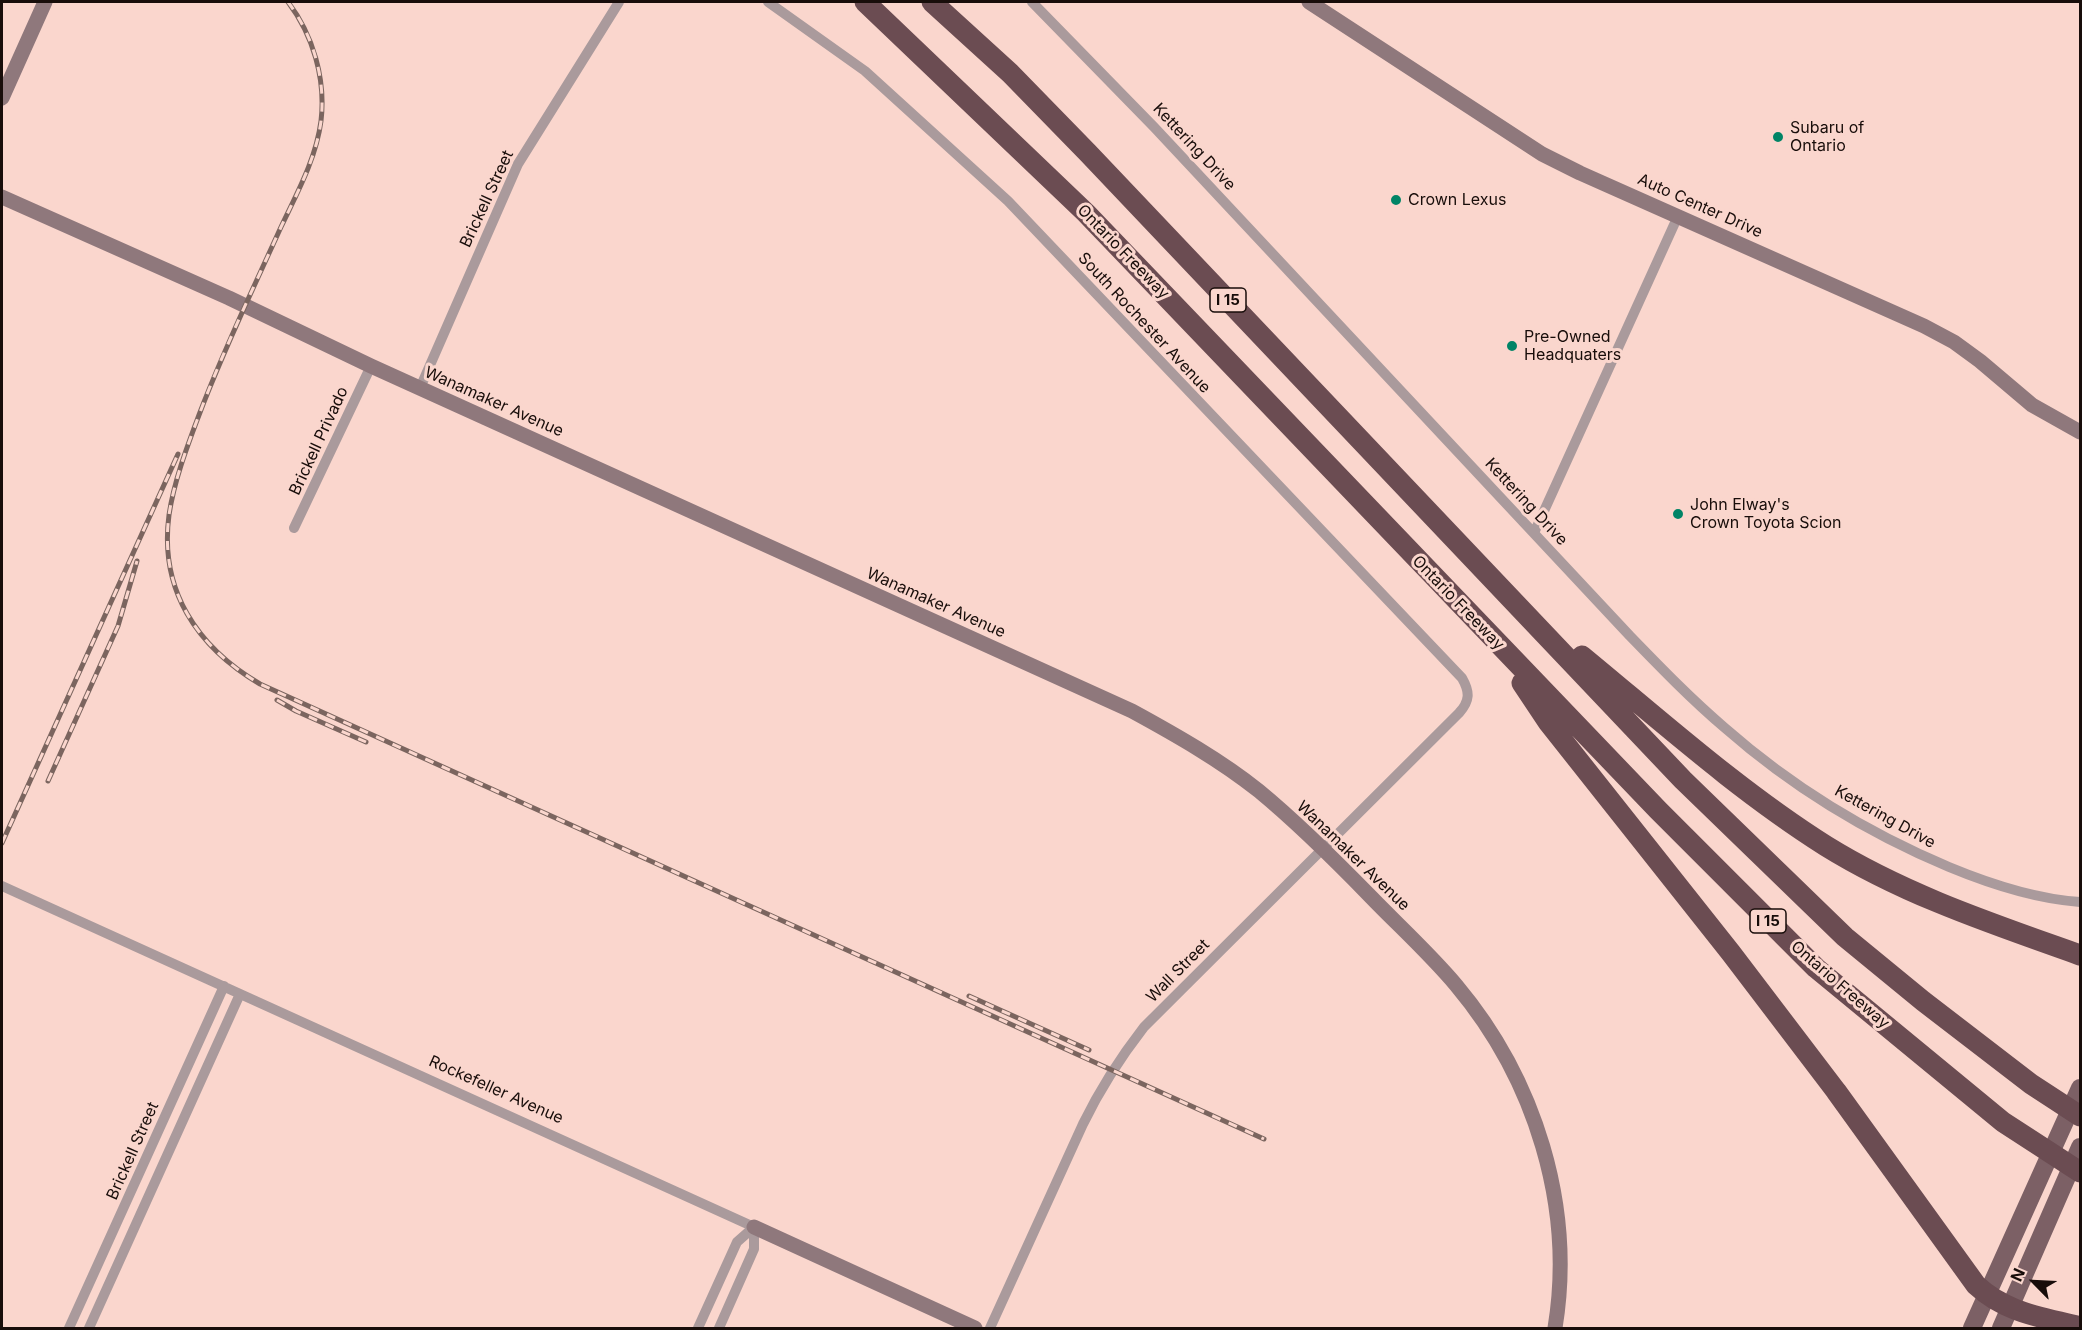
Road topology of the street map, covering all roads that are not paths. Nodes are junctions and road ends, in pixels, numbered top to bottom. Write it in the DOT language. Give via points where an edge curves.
graph roads {
  1 [pos="45,2"];
  2 [pos="619,2"];
  3 [pos="768,2"];
  4 [pos="865,2"];
  5 [pos="932,2"];
  6 [pos="1032,2"];
  7 [pos="1310,2"];
  8 [pos="2,98"];
  9 [pos="2,197"];
  10 [pos="1678,216"];
  11 [pos="371,366"];
  12 [pos="420,388"];
  13 [pos="2080,432"];
  14 [pos="294,528"];
  15 [pos="1534,533"];
  16 [pos="1518,605"];
  17 [pos="1487,633"];
  18 [pos="1469,694"];
  19 [pos="1322,848"];
  20 [pos="2,886"];
  21 [pos="2080,902"];
  22 [pos="2080,955"];
  23 [pos="224,986"];
  24 [pos="240,994"];
  25 [pos="2080,1088"];
  26 [pos="2080,1116"];
  27 [pos="2080,1148"];
  28 [pos="2080,1172"];
  29 [pos="754,1227"];
  30 [pos="1987,1295"];
  31 [pos="2009,1308"];
  32 [pos="2080,1327"];
  33 [pos="69,1329"];
  34 [pos="88,1329"];
  35 [pos="698,1329"];
  36 [pos="718,1329"];
  37 [pos="975,1329"];
  38 [pos="990,1329"];
  39 [pos="1555,1329"];
  40 [pos="1972,1329"];
  41 [pos="2001,1329"];
  1 -- 8 [label="street"];
  2 -- 12 [label="street, Brickell Street" via="518,164"];
  3 -- 18 [label="street, South Rochester Avenue" via="866,71 1008,201 1462,678"];
  4 -- 17 [label="highway, Ontario Freeway / I 15" via="1086,213"];
  5 -- 16 [label="highway, I 15" via="1010,73 1088,153"];
  6 -- 15 [label="street, Kettering Drive" via="1148,119"];
  7 -- 10 [label="street, Auto Center Drive" via="1542,154"];
  9 -- 11 [label="street, Wanamaker Avenue"];
  10 -- 13 [label="street, Auto Center Drive" via="1924,326 1980,361 2032,405"];
  10 -- 15 [label="street"];
  11 -- 12 [label="street, Wanamaker Avenue"];
  11 -- 14 [label="street, Brickell Privado"];
  12 -- 19 [label="street, Wanamaker Avenue" via="1132,711 1200,750 1256,789"];
  15 -- 21 [label="street, Kettering Drive" via="1677,684 1725,729 1779,771 1849,816 1938,862 1998,885"];
  16 -- 22 [label="highway" via="1735,782 1828,847 1935,902"];
  16 -- 26 [label="highway, I 15" via="1683,780 1845,937 2031,1084"];
  17 -- 28 [label="highway, Ontario Freeway / I 15" via="1816,968 2003,1122"];
  17 -- 30 [label="highway" via="1548,722 1731,952"];
  18 -- 19 [label="street, Wall Street" via="1466,706"];
  19 -- 38 [label="street, Wall Street" via="1144,1027 1126,1050 1083,1124"];
  19 -- 39 [label="street, Wanamaker Avenue" via="1456,984 1491,1031 1517,1078 1542,1143 1554,1194 1560,1256"];
  20 -- 23 [label="street, Rockefeller Avenue"];
  23 -- 24 [label="street, Rockefeller Avenue"];
  23 -- 33 [label="street, Brickell Street"];
  24 -- 29 [label="street, Rockefeller Avenue"];
  24 -- 34 [label="street, Brickell Street"];
  25 -- 30 [label="main road"];
  27 -- 31 [label="main road"];
  29 -- 35 [label="street" via="737,1242"];
  29 -- 36 [label="street" via="754,1249"];
  29 -- 37 [label="street, Rockefeller Avenue"];
  30 -- 31 [label="highway"];
  30 -- 40 [label="main road"];
  31 -- 32 [label="highway"];
  31 -- 41 [label="main road"];
}
